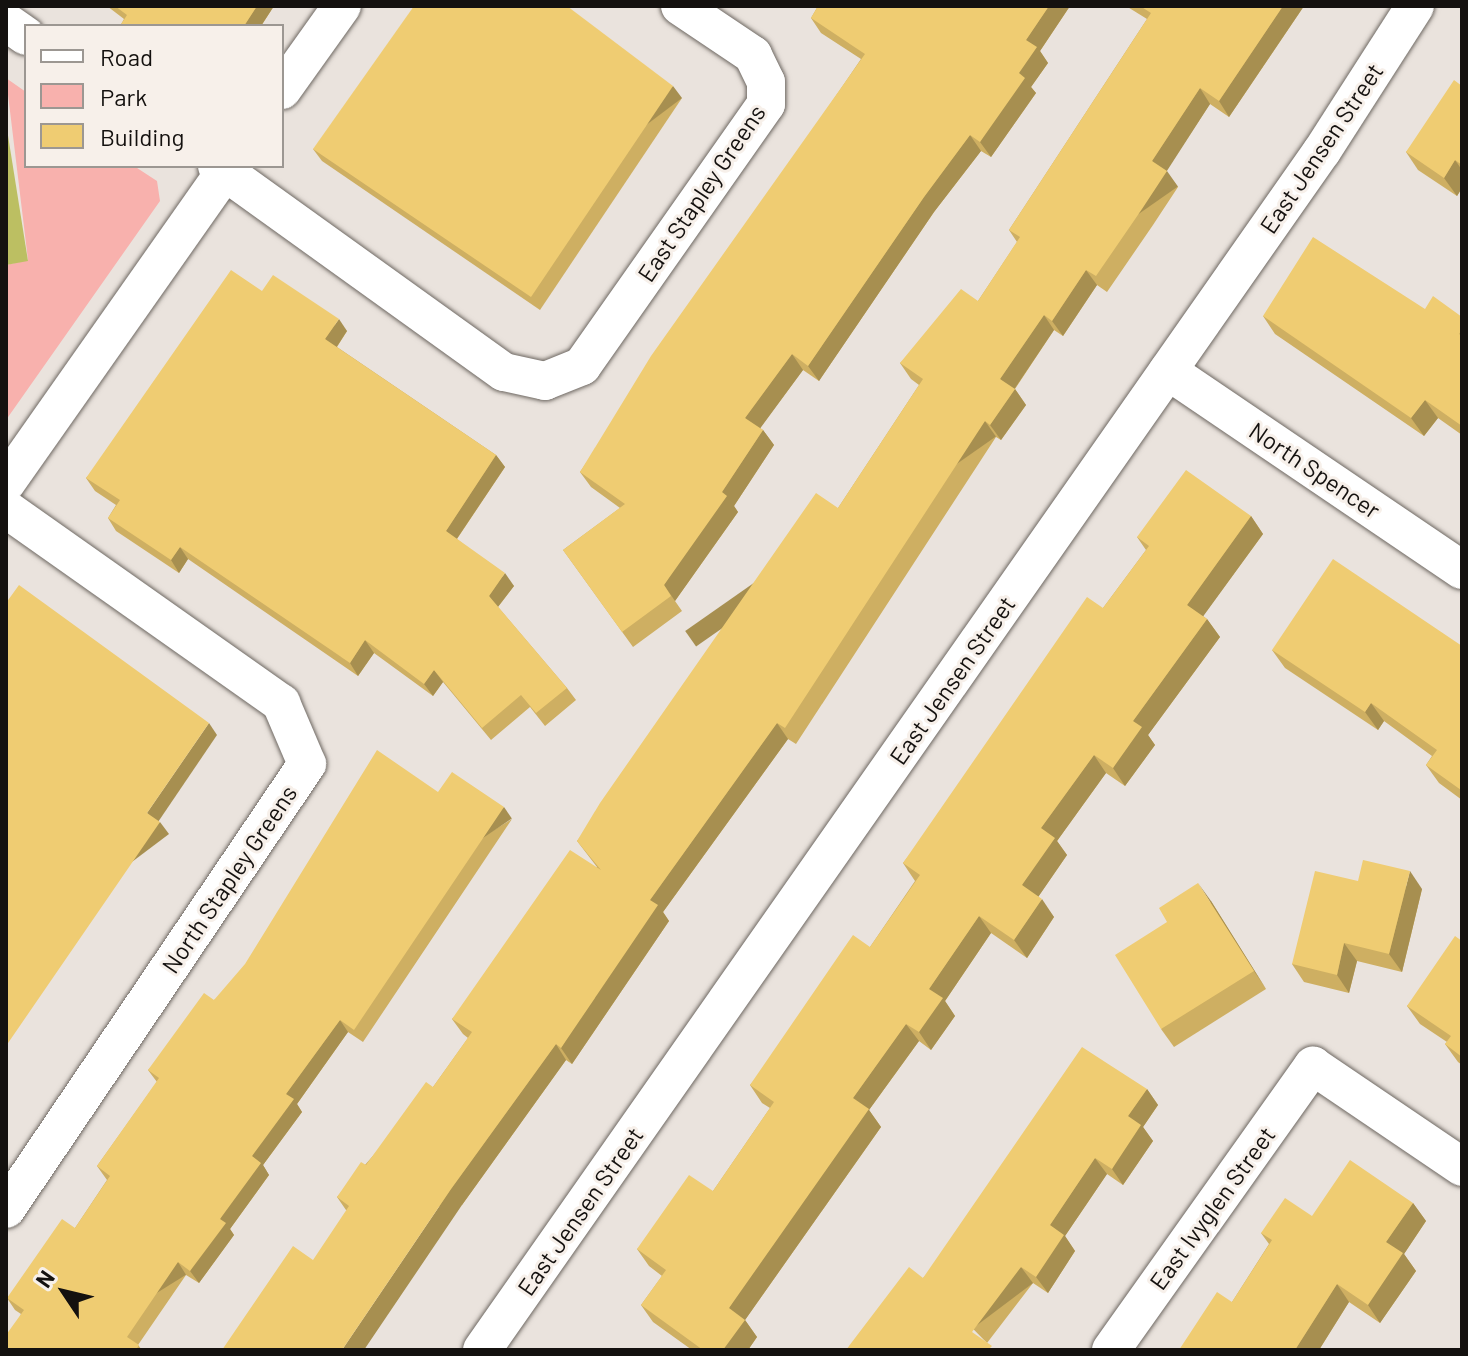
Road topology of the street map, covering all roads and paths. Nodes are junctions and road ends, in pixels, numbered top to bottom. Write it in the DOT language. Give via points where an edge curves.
graph roads {
  1 [pos="342,6"];
  2 [pos="680,6"];
  3 [pos="1415,6"];
  4 [pos="6,22"];
  5 [pos="24,35"];
  6 [pos="284,87"];
  7 [pos="224,168"];
  8 [pos="1168,371"];
  9 [pos="6,483"];
  10 [pos="6,509"];
  11 [pos="1462,570"];
  12 [pos="1462,1167"];
  13 [pos="6,1209"];
  14 [pos="482,1350"];
  15 [pos="1111,1350"];
  1 -- 6 [label="street"];
  2 -- 7 [label="street, East Stapley Greens" via="753,55 766,82 766,104 582,366 545,381 504,372"];
  3 -- 8 [label="street, East Jensen Street"];
  4 -- 5 [label="street"];
  7 -- 9 [label="street"];
  8 -- 11 [label="street, North Spencer"];
  8 -- 14 [label="street, East Jensen Street"];
  10 -- 13 [label="street, North Stapley Greens" via="281,703 307,764"];
  12 -- 15 [label="street, East Ivyglen Street" via="1313,1066"];
}
